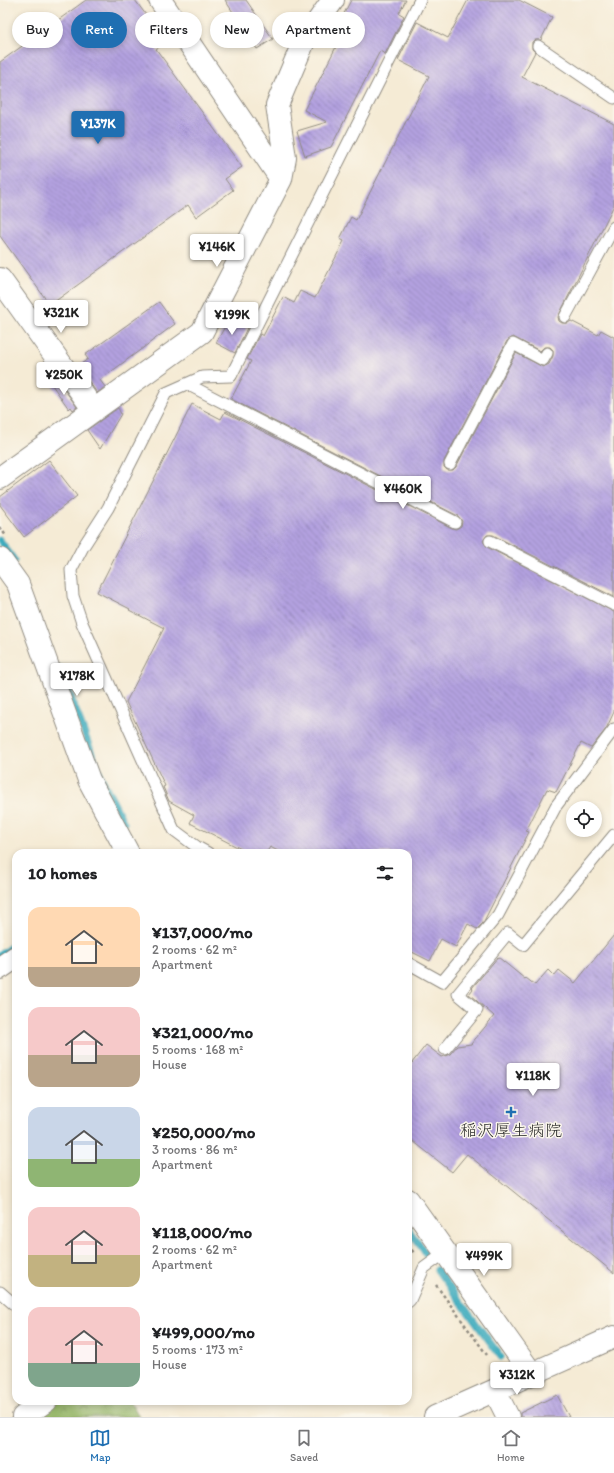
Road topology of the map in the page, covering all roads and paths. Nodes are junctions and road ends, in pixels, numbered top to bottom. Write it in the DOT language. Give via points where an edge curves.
graph roads {
  1 [pos="160,0"];
  2 [pos="333,0"];
  3 [pos="420,0"];
  4 [pos="538,46"];
  5 [pos="614,98"];
  6 [pos="280,179"];
  7 [pos="614,226"];
  8 [pos="0,279"];
  9 [pos="565,317"];
  10 [pos="547,352"];
  11 [pos="187,384"];
  12 [pos="94,410"];
  13 [pos="450,464"];
  14 [pos="0,478"];
  15 [pos="455,522"];
  16 [pos="490,540"];
  17 [pos="0,559"];
  18 [pos="614,605"];
  19 [pos="614,729"];
  20 [pos="614,835"];
  21 [pos="126,849"];
  22 [pos="201,849"];
  23 [pos="12,960"];
  24 [pos="412,965"];
  25 [pos="0,968"];
  26 [pos="445,1049"];
  27 [pos="412,1205"];
  28 [pos="412,1251"];
  29 [pos="446,1252"];
  30 [pos="424,1268"];
  31 [pos="0,1292"];
  32 [pos="412,1295"];
  33 [pos="12,1302"];
  34 [pos="614,1336"];
  35 [pos="532,1374"];
  36 [pos="502,1388"];
  37 [pos="40,1405"];
  38 [pos="23,1417"];
  39 [pos="435,1417"];
  40 [pos="508,1417"];
  1 -- 6 [label="street"];
  2 -- 6 [label="street" via="304,41 277,106 285,158"];
  3 -- 11 [label="lane" via="232,376 202,377"];
  4 -- 5 [label="lane"];
  6 -- 12 [label="street" via="202,332"];
  7 -- 9 [label="lane"];
  8 -- 12 [label="street"];
  10 -- 13 [label="lane" via="543,360 513,344"];
  11 -- 15 [label="lane" via="428,504"];
  11 -- 22 [label="lane" via="166,394 108,508 71,570 73,596 82,623 174,830"];
  12 -- 14 [label="street"];
  16 -- 18 [label="lane"];
  17 -- 21 [label="street" via="18,584 89,780"];
  19 -- 24 [label="lane" via="556,806 498,915 442,982"];
  20 -- 26 [label="lane" via="523,945 508,933 458,994 477,1010"];
  23 -- 25 [label="street"];
  27 -- 29 [label="street"];
  28 -- 30 [label="path"];
  29 -- 30 [label="lane"];
  29 -- 35 [label="street"];
  30 -- 32 [label="lane"];
  30 -- 36 [label="path"];
  31 -- 33 [label="lane"];
  34 -- 35 [label="street"];
  35 -- 36 [label="street"];
  36 -- 39 [label="street"];
  36 -- 40 [label="street"];
  37 -- 38 [label="street"];
}
